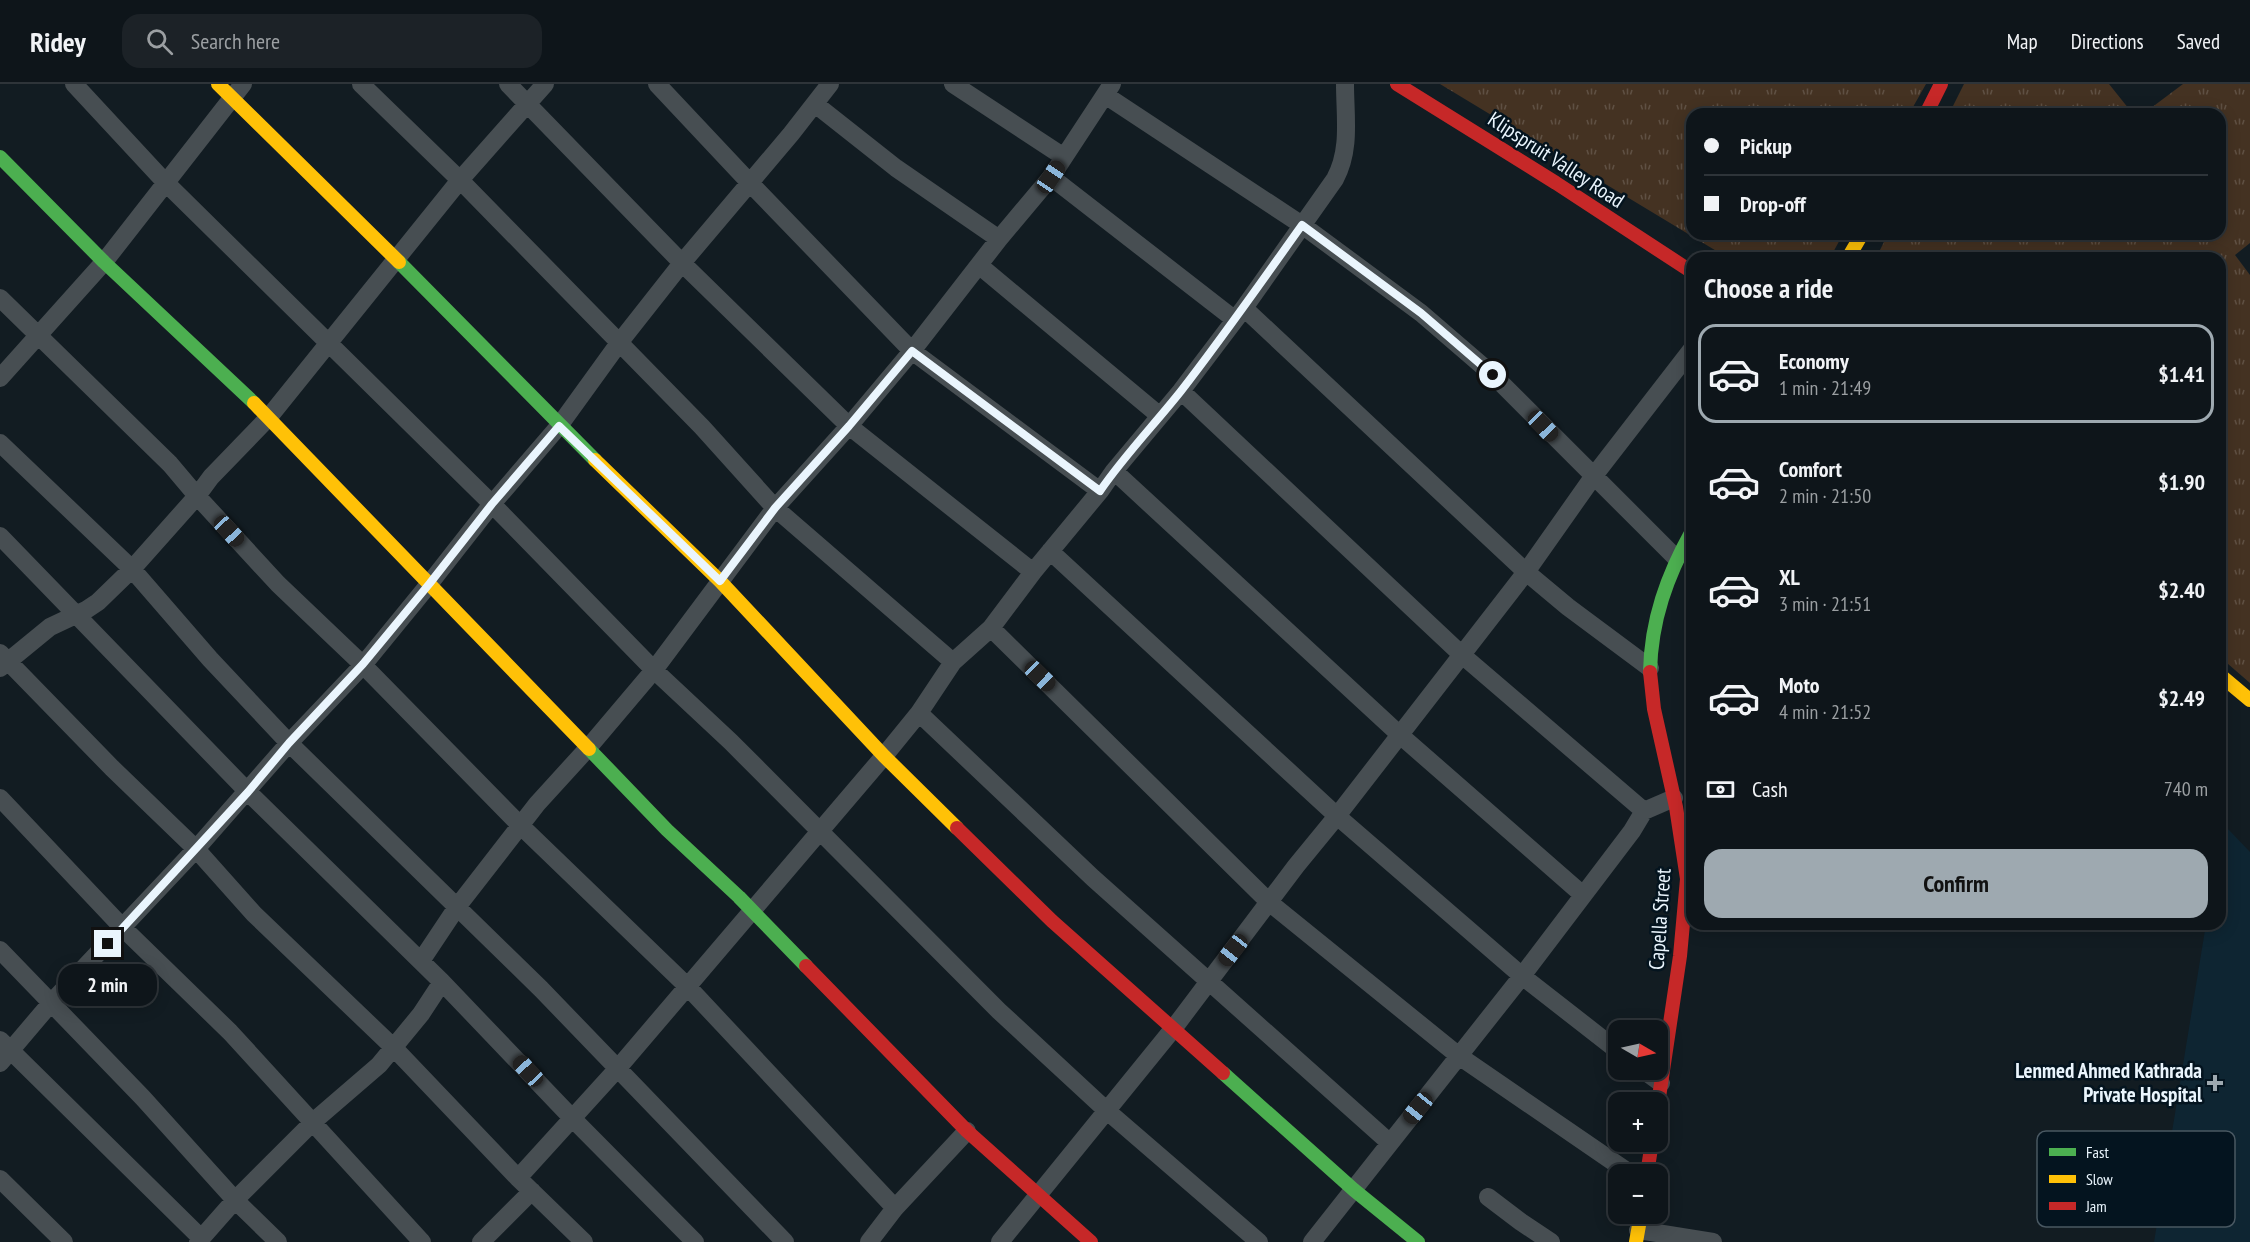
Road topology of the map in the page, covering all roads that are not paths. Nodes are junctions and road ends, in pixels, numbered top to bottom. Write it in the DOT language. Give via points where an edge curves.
graph roads {
  1 [pos="74,84"];
  2 [pos="218,84"];
  3 [pos="361,84"];
  4 [pos="508,84"];
  5 [pos="545,84"];
  6 [pos="657,84"];
  7 [pos="953,84"];
  8 [pos="1345,84"];
  9 [pos="1397,84"];
  10 [pos="1941,84"];
  11 [pos="1108,90"];
  12 [pos="237,91"];
  13 [pos="822,91"];
  14 [pos="527,105"];
  15 [pos="1929,108"];
  16 [pos="0,157"];
  17 [pos="1064,157"];
  18 [pos="1051,177"];
  19 [pos="460,180"];
  20 [pos="165,182"];
  21 [pos="750,183"];
  22 [pos="1302,225"];
  23 [pos="999,239"];
  24 [pos="397,260"];
  25 [pos="104,262"];
  26 [pos="682,263"];
  27 [pos="980,266"];
  28 [pos="1686,268"];
  29 [pos="0,298"];
  30 [pos="1239,314"];
  31 [pos="38,335"];
  32 [pos="619,343"];
  33 [pos="330,344"];
  34 [pos="912,351"];
  35 [pos="1686,357"];
  36 [pos="0,378"];
  37 [pos="1181,391"];
  38 [pos="1160,416"];
  39 [pos="269,417"];
  40 [pos="559,426"];
  41 [pos="849,426"];
  42 [pos="0,443"];
  43 [pos="1114,471"];
  44 [pos="1593,477"];
  45 [pos="1100,491"];
  46 [pos="196,496"];
  47 [pos="492,504"];
  48 [pos="775,508"];
  49 [pos="0,536"];
  50 [pos="1686,541"];
  51 [pos="1050,551"];
  52 [pos="1676,558"];
  53 [pos="132,569"];
  54 [pos="1033,572"];
  55 [pos="1526,572"];
  56 [pos="720,581"];
  57 [pos="430,583"];
  58 [pos="75,616"];
  59 [pos="991,628"];
  60 [pos="1462,655"];
  61 [pos="3,661"];
  62 [pos="953,662"];
  63 [pos="363,664"];
  64 [pos="1650,668"];
  65 [pos="654,670"];
  66 [pos="2226,680"];
  67 [pos="2250,700"];
  68 [pos="920,713"];
  69 [pos="1400,735"];
  70 [pos="289,743"];
  71 [pos="588,748"];
  72 [pos="884,756"];
  73 [pos="248,792"];
  74 [pos="0,798"];
  75 [pos="1674,798"];
  76 [pos="1644,811"];
  77 [pos="1337,816"];
  78 [pos="521,826"];
  79 [pos="819,830"];
  80 [pos="196,849"];
  81 [pos="1686,870"];
  82 [pos="1583,895"];
  83 [pos="1270,903"];
  84 [pos="457,907"];
  85 [pos="1686,909"];
  86 [pos="752,910"];
  87 [pos="123,928"];
  88 [pos="0,950"];
  89 [pos="421,961"];
  90 [pos="1522,976"];
  91 [pos="1209,981"];
  92 [pos="442,982"];
  93 [pos="687,986"];
  94 [pos="50,1004"];
  95 [pos="1173,1029"];
  96 [pos="1608,1043"];
  97 [pos="394,1048"];
  98 [pos="4,1051"];
  99 [pos="1459,1056"];
  100 [pos="618,1068"];
  101 [pos="1656,1080"];
  102 [pos="1660,1083"];
  103 [pos="1659,1092"];
  104 [pos="1106,1110"];
  105 [pos="572,1118"];
  106 [pos="314,1122"];
  107 [pos="967,1131"];
  108 [pos="1390,1143"];
  109 [pos="1616,1164"];
  110 [pos="518,1178"];
  111 [pos="0,1179"];
  112 [pos="1354,1190"];
  113 [pos="532,1191"];
  114 [pos="1038,1195"];
  115 [pos="1488,1197"];
  116 [pos="235,1200"];
  117 [pos="895,1208"];
  118 [pos="1638,1229"];
  119 [pos="199,1240"];
  120 [pos="64,1242"];
  121 [pos="278,1242"];
  122 [pos="422,1242"];
  123 [pos="480,1242"];
  124 [pos="584,1242"];
  125 [pos="695,1242"];
  126 [pos="785,1242"];
  127 [pos="869,1242"];
  128 [pos="1000,1242"];
  129 [pos="1091,1242"];
  130 [pos="1259,1242"];
  131 [pos="1312,1242"];
  132 [pos="1418,1242"];
  133 [pos="1551,1242"];
  134 [pos="1713,1242"];
  1 -- 20 [label="street"];
  2 -- 12 [label="street"];
  3 -- 19 [label="street"];
  4 -- 14 [label="street"];
  5 -- 14 [label="street"];
  6 -- 21 [label="street"];
  7 -- 17 [label="street"];
  8 -- 22 [label="street" via="1346,150 1342,164"];
  9 -- 28 [label="street, Klipspruit Valley Road"];
  10 -- 15 [label="street"];
  11 -- 17 [label="street"];
  11 -- 22 [label="street"];
  12 -- 20 [label="street"];
  12 -- 24 [label="street"];
  13 -- 21 [label="street"];
  13 -- 23 [label="street" via="896,168"];
  14 -- 19 [label="street"];
  14 -- 26 [label="street"];
  16 -- 25 [label="street"];
  17 -- 18 [label="street"];
  18 -- 23 [label="street"];
  18 -- 30 [label="street"];
  19 -- 24 [label="street"];
  19 -- 32 [label="street"];
  20 -- 25 [label="street"];
  20 -- 33 [label="street"];
  21 -- 26 [label="street"];
  21 -- 34 [label="street"];
  22 -- 30 [label="street"];
  22 -- 44 [label="street" via="1421,313 1493,375"];
  23 -- 27 [label="street"];
  24 -- 33 [label="street"];
  24 -- 40 [label="street"];
  25 -- 31 [label="street"];
  25 -- 39 [label="street"];
  26 -- 32 [label="street"];
  26 -- 41 [label="street"];
  27 -- 34 [label="street"];
  27 -- 38 [label="street"];
  29 -- 31 [label="street"];
  30 -- 37 [label="street"];
  30 -- 55 [label="street"];
  31 -- 36 [label="street"];
  31 -- 46 [label="street" via="170,464"];
  32 -- 40 [label="street"];
  32 -- 48 [label="street"];
  33 -- 39 [label="street"];
  33 -- 47 [label="street"];
  34 -- 41 [label="street"];
  34 -- 45 [label="street"];
  35 -- 44 [label="street"];
  37 -- 38 [label="street"];
  37 -- 60 [label="street"];
  38 -- 43 [label="street"];
  39 -- 46 [label="street"];
  39 -- 57 [label="street"];
  40 -- 47 [label="street"];
  40 -- 56 [label="street"];
  41 -- 48 [label="street"];
  41 -- 54 [label="street"];
  42 -- 53 [label="street"];
  43 -- 45 [label="street"];
  43 -- 69 [label="street"];
  44 -- 52 [label="street"];
  44 -- 55 [label="street"];
  45 -- 51 [label="street"];
  46 -- 53 [label="street"];
  46 -- 63 [label="street" via="278,584"];
  47 -- 57 [label="street"];
  47 -- 65 [label="street"];
  48 -- 56 [label="street"];
  48 -- 62 [label="street"];
  49 -- 58 [label="street"];
  50 -- 52 [label="street, Capella Street"];
  51 -- 54 [label="street"];
  51 -- 77 [label="street"];
  52 -- 64 [label="street, Capella Street" via="1657,612"];
  53 -- 58 [label="street" via="98,602"];
  53 -- 70 [label="street"];
  54 -- 59 [label="street"];
  55 -- 60 [label="street"];
  55 -- 64 [label="street"];
  56 -- 65 [label="street"];
  56 -- 72 [label="street"];
  57 -- 63 [label="street"];
  57 -- 71 [label="street"];
  58 -- 61 [label="street" via="50,627"];
  58 -- 73 [label="street"];
  59 -- 62 [label="street"];
  59 -- 83 [label="street"];
  60 -- 69 [label="street"];
  60 -- 76 [label="street"];
  61 -- 80 [label="street"];
  62 -- 68 [label="street"];
  63 -- 70 [label="street"];
  63 -- 78 [label="street"];
  64 -- 75 [label="street, Capella Street"];
  65 -- 71 [label="street"];
  65 -- 79 [label="street"];
  66 -- 67 [label="street"];
  68 -- 72 [label="street"];
  68 -- 91 [label="street" via="1093,878"];
  69 -- 77 [label="street"];
  69 -- 82 [label="street"];
  70 -- 73 [label="street"];
  70 -- 84 [label="street"];
  71 -- 78 [label="street"];
  71 -- 86 [label="street"];
  72 -- 79 [label="street"];
  72 -- 95 [label="street" via="1052,921"];
  73 -- 80 [label="street"];
  73 -- 89 [label="street"];
  74 -- 87 [label="street"];
  75 -- 76 [label="street"];
  75 -- 81 [label="street, Capella Street"];
  76 -- 82 [label="street"];
  77 -- 83 [label="street"];
  77 -- 90 [label="street"];
  78 -- 84 [label="street"];
  78 -- 93 [label="street"];
  79 -- 86 [label="street"];
  79 -- 104 [label="street" via="999,1011"];
  80 -- 87 [label="street"];
  80 -- 97 [label="street" via="254,914"];
  82 -- 90 [label="street"];
  83 -- 91 [label="street"];
  83 -- 99 [label="street"];
  84 -- 89 [label="street"];
  84 -- 100 [label="street"];
  85 -- 102 [label="street, Capella Street"];
  86 -- 93 [label="street"];
  86 -- 107 [label="street"];
  87 -- 94 [label="street"];
  87 -- 106 [label="street" via="230,1032"];
  88 -- 94 [label="street"];
  89 -- 92 [label="street"];
  90 -- 96 [label="street"];
  90 -- 99 [label="street"];
  91 -- 95 [label="street"];
  91 -- 108 [label="street"];
  92 -- 97 [label="street"];
  92 -- 105 [label="street"];
  93 -- 100 [label="street"];
  93 -- 117 [label="street"];
  94 -- 98 [label="street"];
  94 -- 116 [label="street" via="143,1098"];
  95 -- 104 [label="street"];
  95 -- 112 [label="street"];
  97 -- 106 [label="street"];
  97 -- 110 [label="street"];
  98 -- 119 [label="street"];
  99 -- 108 [label="street"];
  99 -- 109 [label="street"];
  100 -- 105 [label="street"];
  100 -- 126 [label="street"];
  101 -- 102 [label="street"];
  102 -- 103 [label="street, Capella Street"];
  104 -- 114 [label="street"];
  104 -- 130 [label="street"];
  105 -- 110 [label="street"];
  105 -- 125 [label="street"];
  106 -- 116 [label="street"];
  106 -- 122 [label="street"];
  107 -- 114 [label="street"];
  107 -- 117 [label="street"];
  108 -- 112 [label="street"];
  110 -- 113 [label="street"];
  111 -- 120 [label="street"];
  112 -- 131 [label="street"];
  112 -- 132 [label="street"];
  113 -- 123 [label="street"];
  113 -- 124 [label="street"];
  114 -- 128 [label="street"];
  114 -- 129 [label="street"];
  115 -- 133 [label="street"];
  116 -- 119 [label="street"];
  116 -- 121 [label="street"];
  117 -- 127 [label="street"];
  118 -- 134 [label="street"];
}
